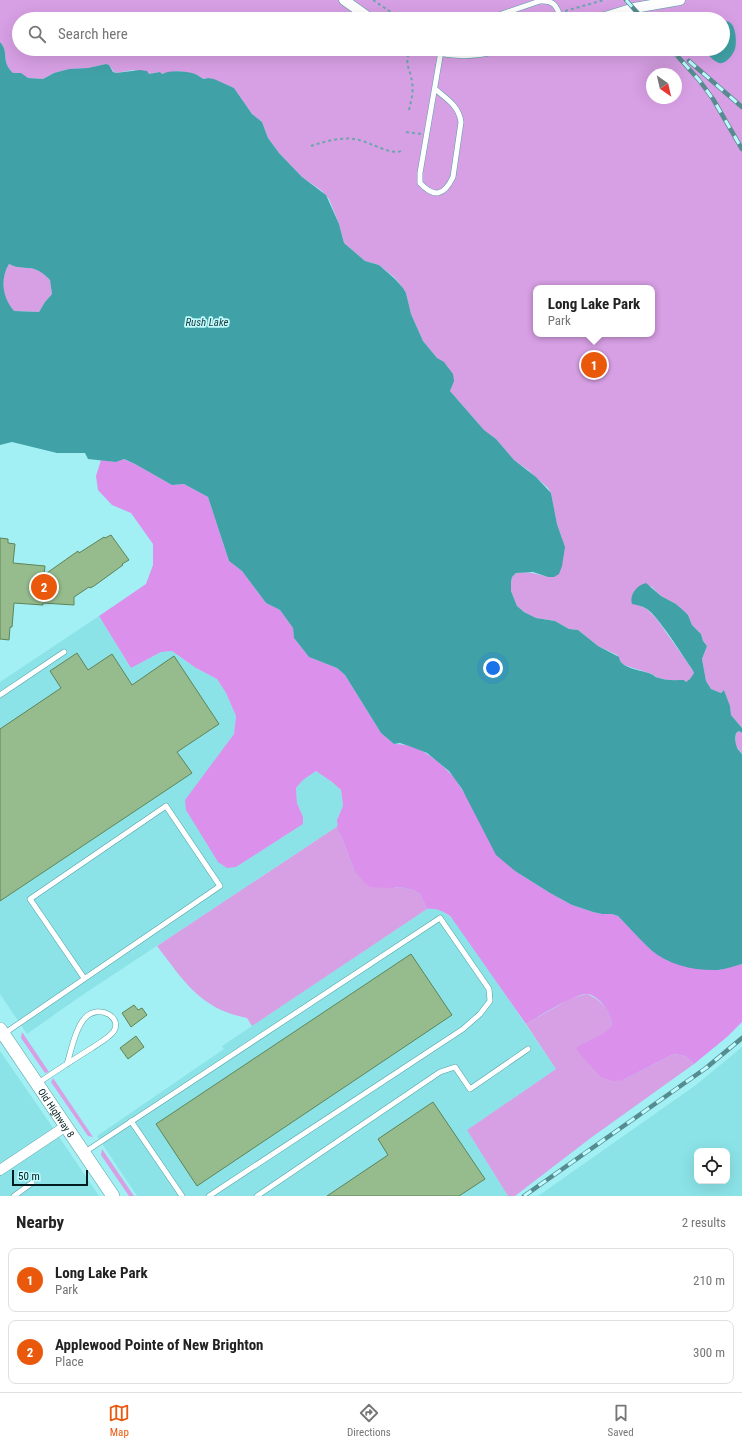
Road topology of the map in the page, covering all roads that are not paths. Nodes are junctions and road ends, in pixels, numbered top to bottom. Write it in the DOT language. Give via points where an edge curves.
graph roads {
  1 [pos="344,0"];
  2 [pos="680,0"];
  3 [pos="361,12"];
  4 [pos="509,12"];
  5 [pos="558,12"];
  6 [pos="621,12"];
  7 [pos="436,56"];
  8 [pos="435,89"];
  9 [pos="64,652"];
  10 [pos="0,696"];
  11 [pos="84,978"];
  12 [pos="2,1031"];
  13 [pos="528,1049"];
  14 [pos="67,1064"];
  15 [pos="37,1083"];
  16 [pos="131,1121"];
  17 [pos="66,1126"];
  18 [pos="84,1153"];
  19 [pos="0,1170"];
  20 [pos="32,1183"];
  21 [pos="110,1195"];
  22 [pos="14,1196"];
  23 [pos="182,1196"];
  24 [pos="209,1196"];
  25 [pos="257,1196"];
  1 -- 3 [label="street"];
  2 -- 6 [label="street"];
  4 -- 5 [label="lane" via="547,0 553,3"];
  7 -- 8 [label="lane"];
  8 -- 8 [label="lane" via="420,173 420,183 427,191 435,194 444,190 453,178 461,122 456,107"];
  9 -- 10 [label="lane"];
  11 -- 11 [label="lane" via="220,886 166,806 30,899"];
  11 -- 12 [label="lane"];
  12 -- 15 [label="street, Old Highway 8"];
  13 -- 25 [label="lane" via="470,1089 455,1067 440,1072"];
  14 -- 14 [label="lane" via="114,1031 114,1022 107,1013 95,1012 87,1016 80,1025"];
  14 -- 15 [label="lane"];
  15 -- 17 [label="street, Old Highway 8"];
  16 -- 18 [label="lane"];
  16 -- 23 [label="lane"];
  16 -- 24 [label="lane" via="440,918 489,989 490,1001 487,1006 463,1029"];
  17 -- 18 [label="street, Old Highway 8"];
  17 -- 19 [label="street"];
  18 -- 21 [label="street, Old Highway 8"];
  20 -- 22 [label="lane"];
}
